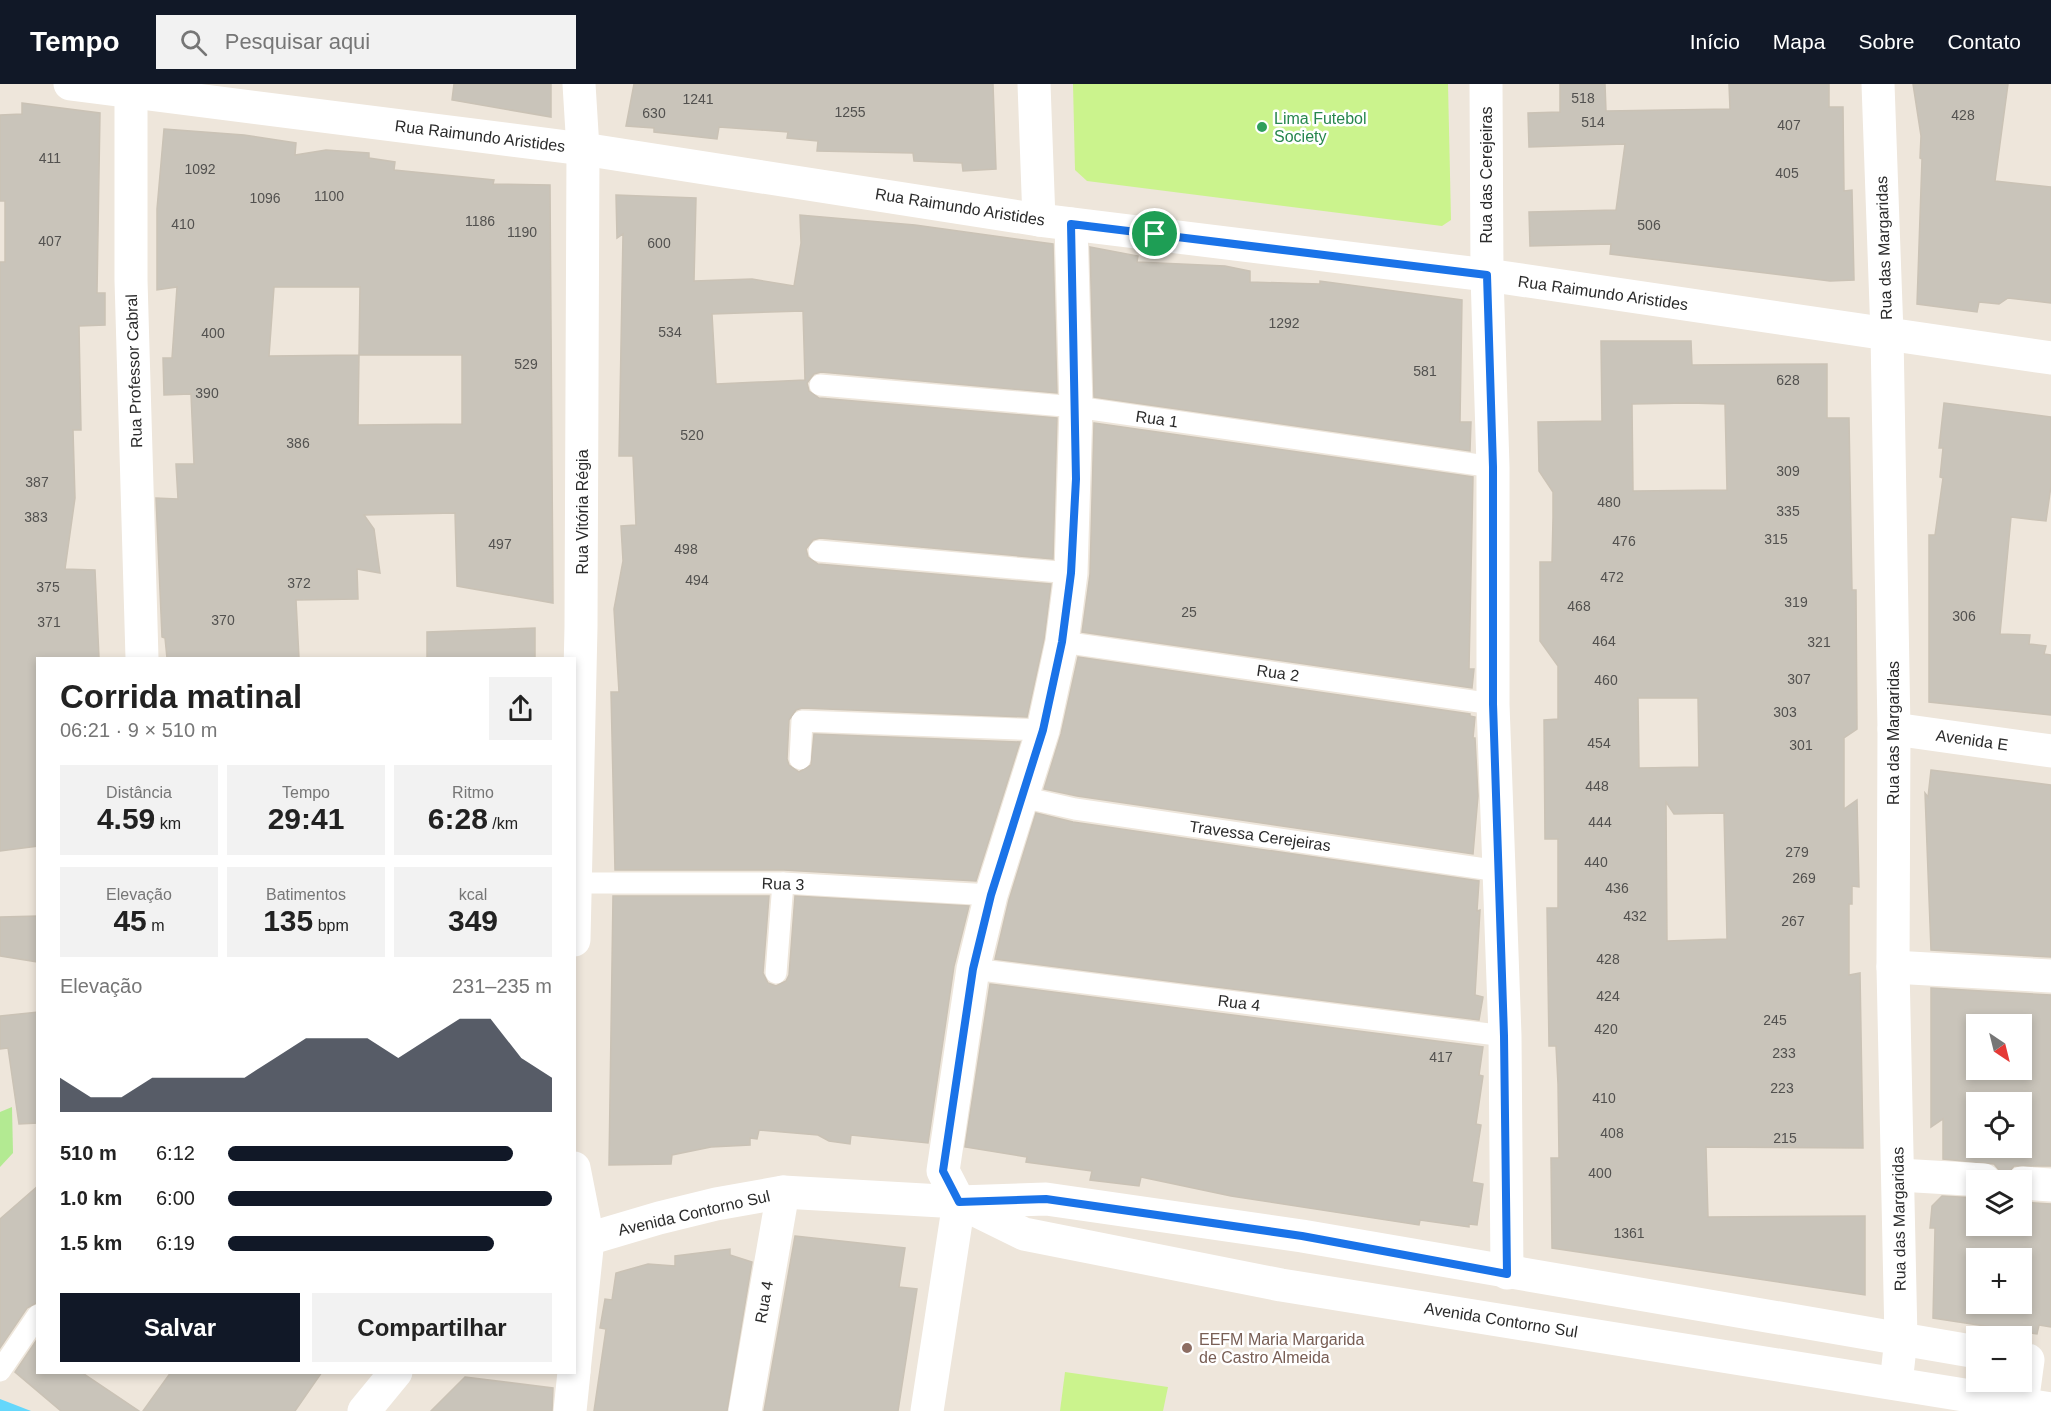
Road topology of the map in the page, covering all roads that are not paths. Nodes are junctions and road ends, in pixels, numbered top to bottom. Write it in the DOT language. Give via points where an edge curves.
graph roads {
  1 [pos="70,84"];
  2 [pos="579,84"];
  3 [pos="1034,84"];
  4 [pos="1486,84"];
  5 [pos="1878,84"];
  6 [pos="131,88"];
  7 [pos="583,149"];
  8 [pos="1040,220"];
  9 [pos="1071,224"];
  10 [pos="1487,275"];
  11 [pos="1887,334"];
  12 [pos="2051,358"];
  13 [pos="820,385"];
  14 [pos="1076,407"];
  15 [pos="1493,467"];
  16 [pos="819,551"];
  17 [pos="1071,573"];
  18 [pos="1062,642"];
  19 [pos="142,657"];
  20 [pos="1493,704"];
  21 [pos="1894,729"];
  22 [pos="1043,730"];
  23 [pos="2051,751"];
  24 [pos="800,759"];
  25 [pos="1022,797"];
  26 [pos="576,838"];
  27 [pos="1499,871"];
  28 [pos="576,883"];
  29 [pos="783,883"];
  30 [pos="991,895"];
  31 [pos="1893,967"];
  32 [pos="973,969"];
  33 [pos="776,973"];
  34 [pos="2051,976"];
  35 [pos="1504,1036"];
  36 [pos="1899,1175"];
  37 [pos="1966,1179"];
  38 [pos="2032,1184"];
  39 [pos="2051,1185"];
  40 [pos="576,1189"];
  41 [pos="783,1192"];
  42 [pos="959,1202"];
  43 [pos="581,1242"];
  44 [pos="1507,1274"];
  45 [pos="36,1318"];
  46 [pos="576,1335"];
  47 [pos="1901,1339"];
  48 [pos="1966,1350"];
  49 [pos="2034,1362"];
  50 [pos="2,1367"];
  51 [pos="394,1374"];
  52 [pos="574,1374"];
  53 [pos="1896,1383"];
  54 [pos="2031,1408"];
  55 [pos="364,1411"];
  56 [pos="570,1411"];
  57 [pos="745,1411"];
  58 [pos="927,1411"];
  1 -- 6 [label="street, Rua Raimundo Aristides"];
  2 -- 7 [label="street, Rua Vitória Régia"];
  3 -- 8 [label="street"];
  4 -- 10 [label="street, Rua das Cerejeiras"];
  5 -- 11 [label="street, Rua das Margaridas"];
  6 -- 7 [label="street, Rua Raimundo Aristides"];
  6 -- 19 [label="street, Rua Professor Cabral" via="131,280"];
  7 -- 8 [label="street, Rua Raimundo Aristides"];
  7 -- 26 [label="street, Rua Vitória Régia"];
  8 -- 9 [label="street, Rua Raimundo Aristides"];
  9 -- 10 [label="street, Rua Raimundo Aristides"];
  9 -- 14 [label="street"];
  10 -- 11 [label="street, Rua Raimundo Aristides"];
  10 -- 15 [label="street, Rua das Cerejeiras"];
  11 -- 12 [label="street, Rua Raimundo Aristides"];
  11 -- 21 [label="street, Rua das Margaridas"];
  13 -- 14 [label="lane, Rua 1"];
  14 -- 15 [label="lane, Rua 1"];
  14 -- 17 [label="street"];
  15 -- 20 [label="street, Rua das Cerejeiras"];
  16 -- 17 [label="lane"];
  17 -- 18 [label="street"];
  18 -- 20 [label="lane, Rua 2"];
  18 -- 22 [label="street"];
  20 -- 27 [label="street, Rua das Cerejeiras"];
  21 -- 23 [label="street, Avenida E"];
  21 -- 31 [label="street, Rua das Margaridas"];
  22 -- 24 [label="lane" via="802,721"];
  22 -- 25 [label="street"];
  25 -- 27 [label="lane, Travessa Cerejeiras" via="1075,809"];
  25 -- 30 [label="street"];
  27 -- 35 [label="street, Rua das Cerejeiras"];
  28 -- 29 [label="lane, Rua 3"];
  29 -- 30 [label="lane, Rua 3"];
  29 -- 33 [label="lane"];
  30 -- 32 [label="street"];
  31 -- 34 [label="street"];
  31 -- 36 [label="street, Rua das Margaridas"];
  32 -- 35 [label="lane, Rua 4"];
  32 -- 42 [label="street" via="943,1171"];
  35 -- 44 [label="street, Rua das Cerejeiras"];
  36 -- 37 [label="street"];
  36 -- 47 [label="street, Rua das Margaridas"];
  38 -- 39 [label="street"];
  40 -- 43 [label="street"];
  41 -- 42 [label="street, Avenida Contorno Sul"];
  41 -- 43 [label="street, Avenida Contorno Sul" via="716,1204"];
  41 -- 57 [label="street, Rua 4"];
  42 -- 44 [label="street, Avenida Contorno Sul" via="1046,1199 1302,1236"];
  42 -- 53 [label="street, Avenida Contorno Sul" via="1024,1234 1269,1282"];
  42 -- 58 [label="street"];
  43 -- 46 [label="street"];
  44 -- 47 [label="street, Avenida Contorno Sul"];
  45 -- 50 [label="lane"];
  47 -- 48 [label="street, Avenida Contorno Sul"];
  47 -- 53 [label="street, Rua das Margaridas"];
  49 -- 54 [label="street"];
  51 -- 55 [label="street"];
  52 -- 56 [label="street"];
  53 -- 54 [label="street, Avenida Contorno Sul"];
}
